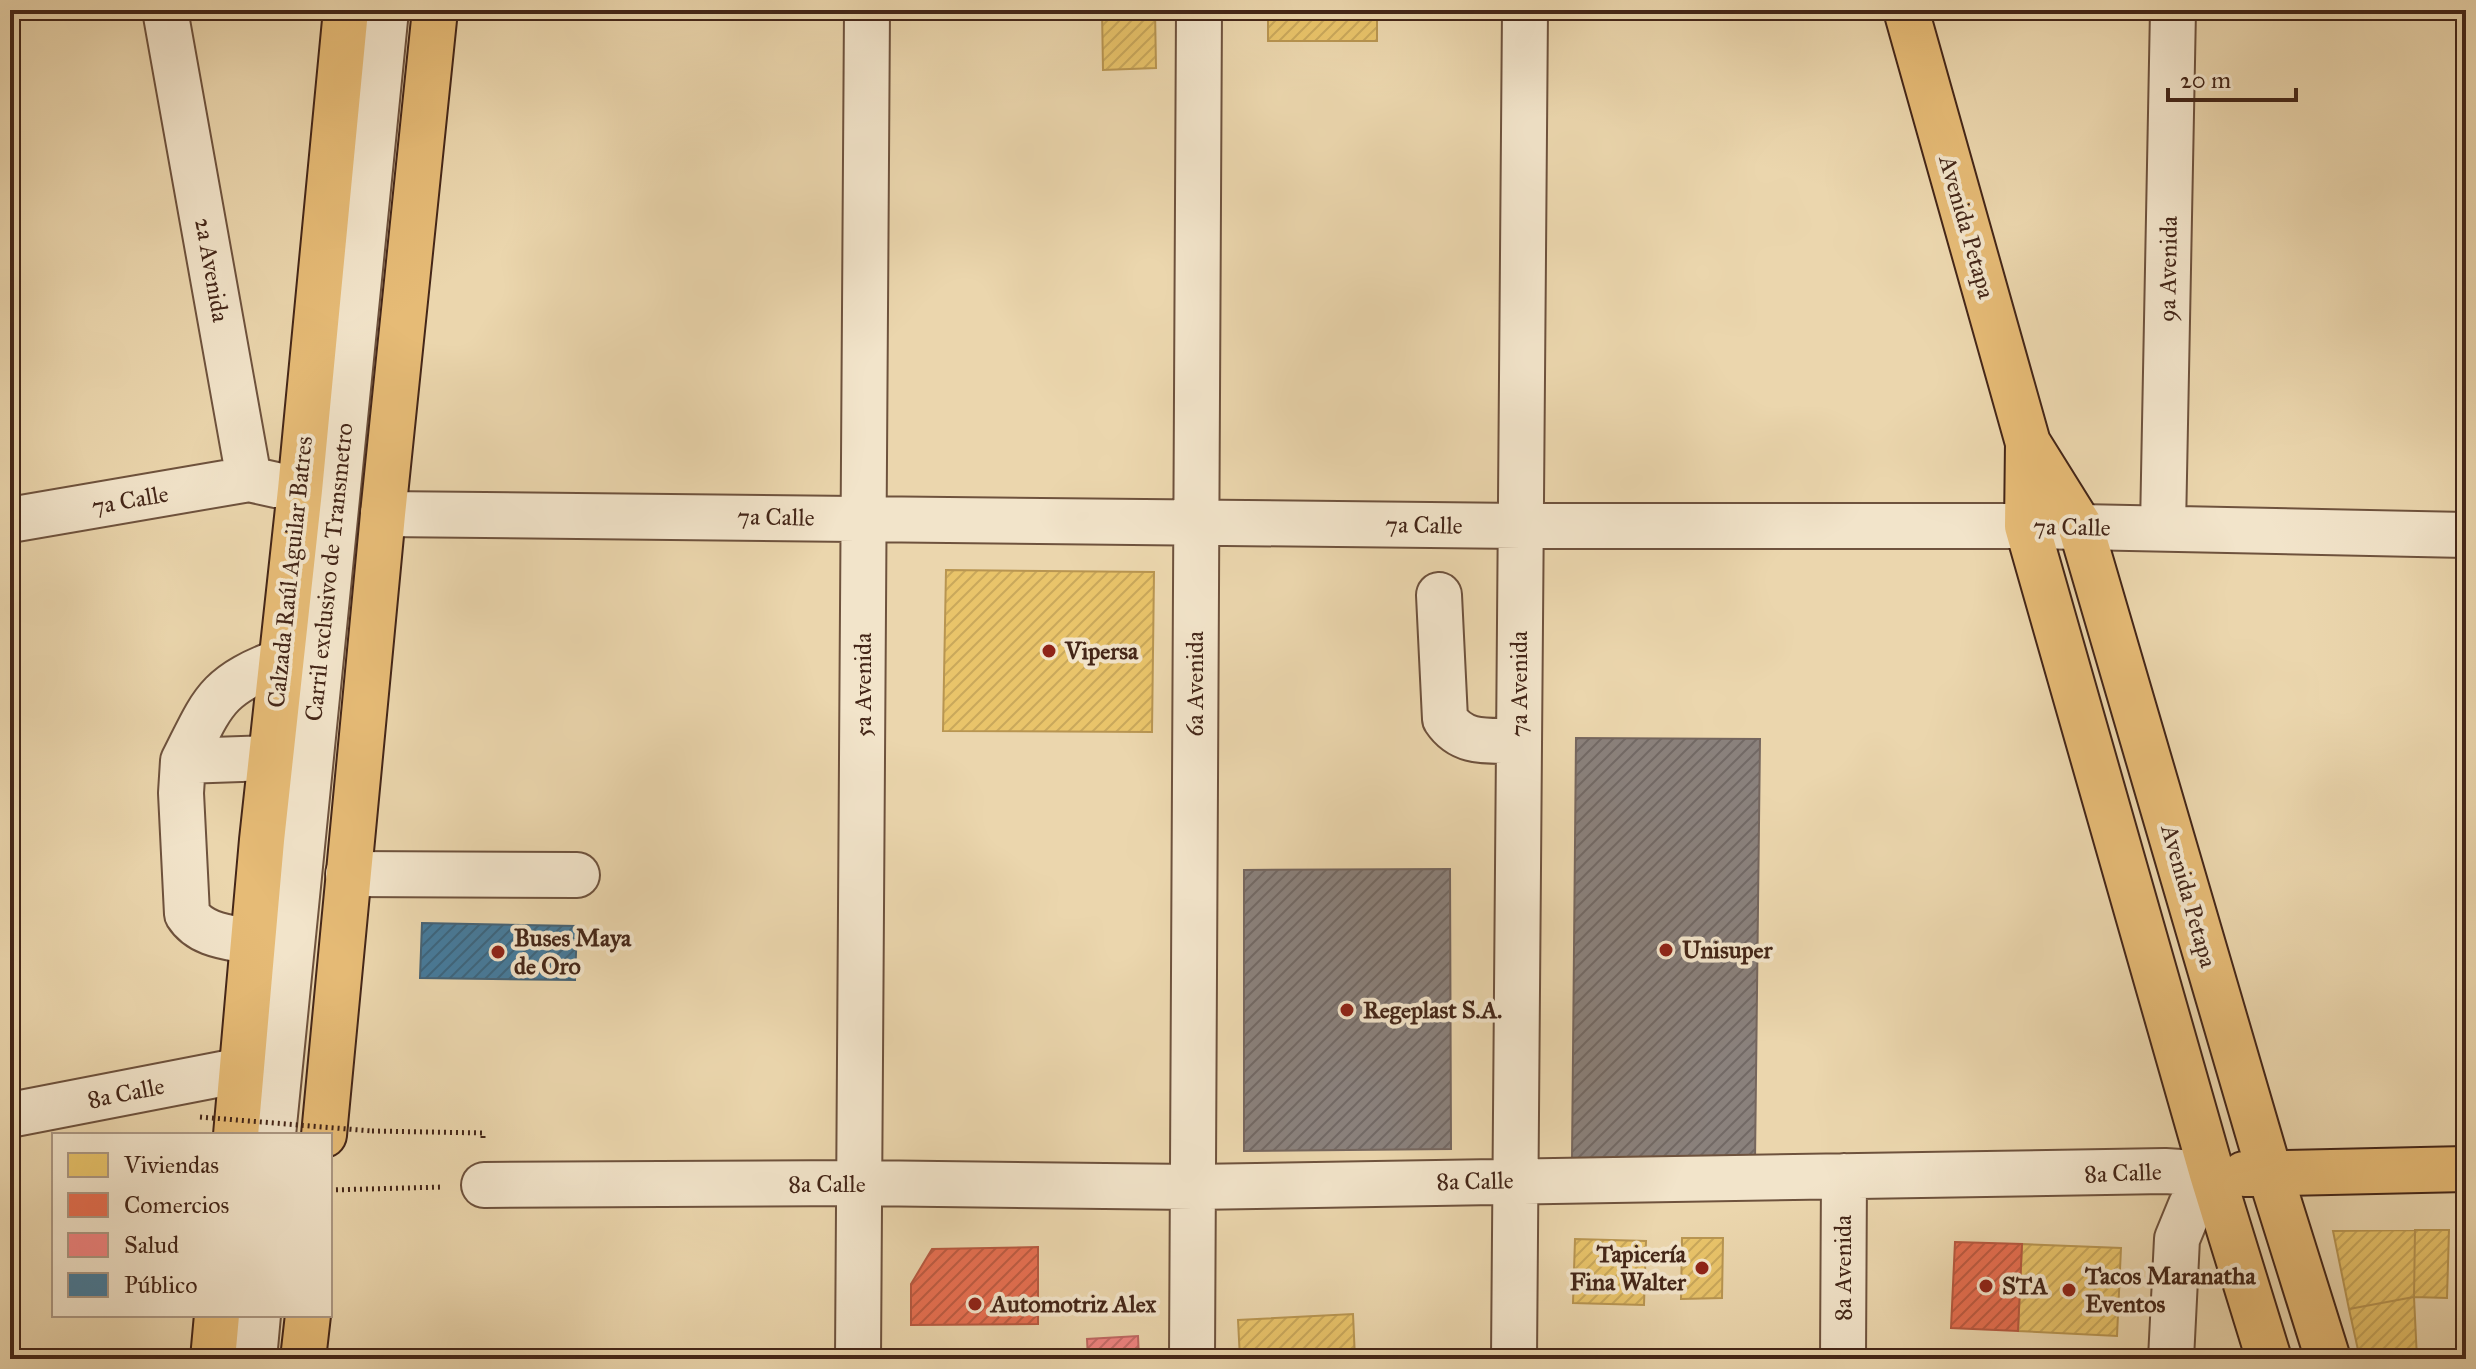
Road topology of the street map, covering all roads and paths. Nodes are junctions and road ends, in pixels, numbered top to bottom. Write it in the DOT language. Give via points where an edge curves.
graph roads {
  1 [pos="165,10"];
  2 [pos="346,10"];
  3 [pos="386,10"];
  4 [pos="435,10"];
  5 [pos="867,10"];
  6 [pos="1199,10"];
  7 [pos="1525,10"];
  8 [pos="1906,10"];
  9 [pos="2173,10"];
  10 [pos="2028,443"];
  11 [pos="249,479"];
  12 [pos="300,490"];
  13 [pos="383,514"];
  14 [pos="864,518"];
  15 [pos="10,520"];
  16 [pos="1196,522"];
  17 [pos="1521,526"];
  18 [pos="2027,526"];
  19 [pos="2081,528"];
  20 [pos="2163,528"];
  21 [pos="2466,535"];
  22 [pos="1439,595"];
  23 [pos="281,661"];
  24 [pos="1519,741"];
  25 [pos="271,758"];
  26 [pos="183,761"];
  27 [pos="348,874"];
  28 [pos="577,875"];
  29 [pos="253,942"];
  30 [pos="242,1070"];
  31 [pos="10,1115"];
  32 [pos="218,1126"];
  33 [pos="273,1133"];
  34 [pos="324,1133"];
  35 [pos="483,1133"];
  36 [pos="2466,1169"];
  37 [pos="2212,1174"];
  38 [pos="2270,1174"];
  39 [pos="1844,1176"];
  40 [pos="1516,1180"];
  41 [pos="859,1183"];
  42 [pos="484,1185"];
  43 [pos="1193,1187"];
  44 [pos="332,1190"];
  45 [pos="217,1317"];
  46 [pos="258,1317"];
  47 [pos="308,1317"];
  48 [pos="213,1359"];
  49 [pos="254,1359"];
  50 [pos="303,1359"];
  51 [pos="858,1359"];
  52 [pos="1192,1359"];
  53 [pos="1514,1359"];
  54 [pos="1843,1359"];
  55 [pos="2171,1359"];
  56 [pos="2269,1359"];
  57 [pos="2328,1359"];
  1 -- 11 [label="street, 2a Avenida"];
  2 -- 12 [label="main road, Calzada Raúl Aguilar Batres"];
  3 -- 33 [label="street, Carril exclusivo de Transmetro"];
  4 -- 13 [label="main road"];
  5 -- 14 [label="street, 5a Avenida"];
  6 -- 16 [label="street, 6a Avenida"];
  7 -- 17 [label="street, 7a Avenida"];
  8 -- 10 [label="main road, Avenida Petapa"];
  9 -- 20 [label="street, 9a Avenida"];
  10 -- 18 [label="main road, Avenida Petapa"];
  10 -- 19 [label="main road, Avenida Petapa"];
  11 -- 12 [label="street"];
  11 -- 15 [label="street, 7a Calle"];
  12 -- 23 [label="main road, Calzada Raúl Aguilar Batres"];
  13 -- 14 [label="street, 7a Calle"];
  13 -- 27 [label="main road"];
  14 -- 16 [label="street, 7a Calle"];
  14 -- 41 [label="street, 5a Avenida"];
  16 -- 17 [label="street, 7a Calle"];
  16 -- 43 [label="street, 6a Avenida"];
  17 -- 18 [label="street, 7a Calle"];
  17 -- 24 [label="street, 7a Avenida"];
  18 -- 19 [label="street, 7a Calle"];
  18 -- 37 [label="main road, Avenida Petapa"];
  19 -- 20 [label="street, 7a Calle"];
  19 -- 38 [label="main road, Avenida Petapa"];
  20 -- 21 [label="street, 7a Calle"];
  22 -- 24 [label="street" via="1445,719 1465,738"];
  23 -- 25 [label="main road, Calzada Raúl Aguilar Batres"];
  23 -- 26 [label="street" via="250,673 213,702"];
  24 -- 40 [label="street, 7a Avenida"];
  25 -- 26 [label="street"];
  25 -- 29 [label="main road, Calzada Raúl Aguilar Batres"];
  26 -- 29 [label="street" via="187,914 201,929"];
  27 -- 28 [label="street"];
  27 -- 34 [label="main road"];
  29 -- 30 [label="main road, Calzada Raúl Aguilar Batres"];
  30 -- 31 [label="street, 8a Calle"];
  30 -- 32 [label="main road, Calzada Raúl Aguilar Batres"];
  32 -- 35 [label="path, bridge"];
  36 -- 38 [label="main road, 8a Calle"];
  37 -- 38 [label="main road, 8a Calle"];
  37 -- 39 [label="street, 8a Calle"];
  37 -- 55 [label="street" via="2177,1239"];
  37 -- 56 [label="main road, Avenida Petapa"];
  38 -- 57 [label="main road, Avenida Petapa"];
  39 -- 40 [label="street, 8a Calle"];
  39 -- 54 [label="street, 8a Avenida"];
  40 -- 43 [label="street, 8a Calle"];
  40 -- 53 [label="street, 7a Avenida"];
  41 -- 42 [label="street, 8a Calle"];
  41 -- 43 [label="street, 8a Calle"];
  41 -- 51 [label="street, 5a Avenida"];
  42 -- 44 [label="path"];
  43 -- 52 [label="street, 6a Avenida"];
  45 -- 48 [label="main road"];
  46 -- 49 [label="street"];
  47 -- 50 [label="main road"];
}
